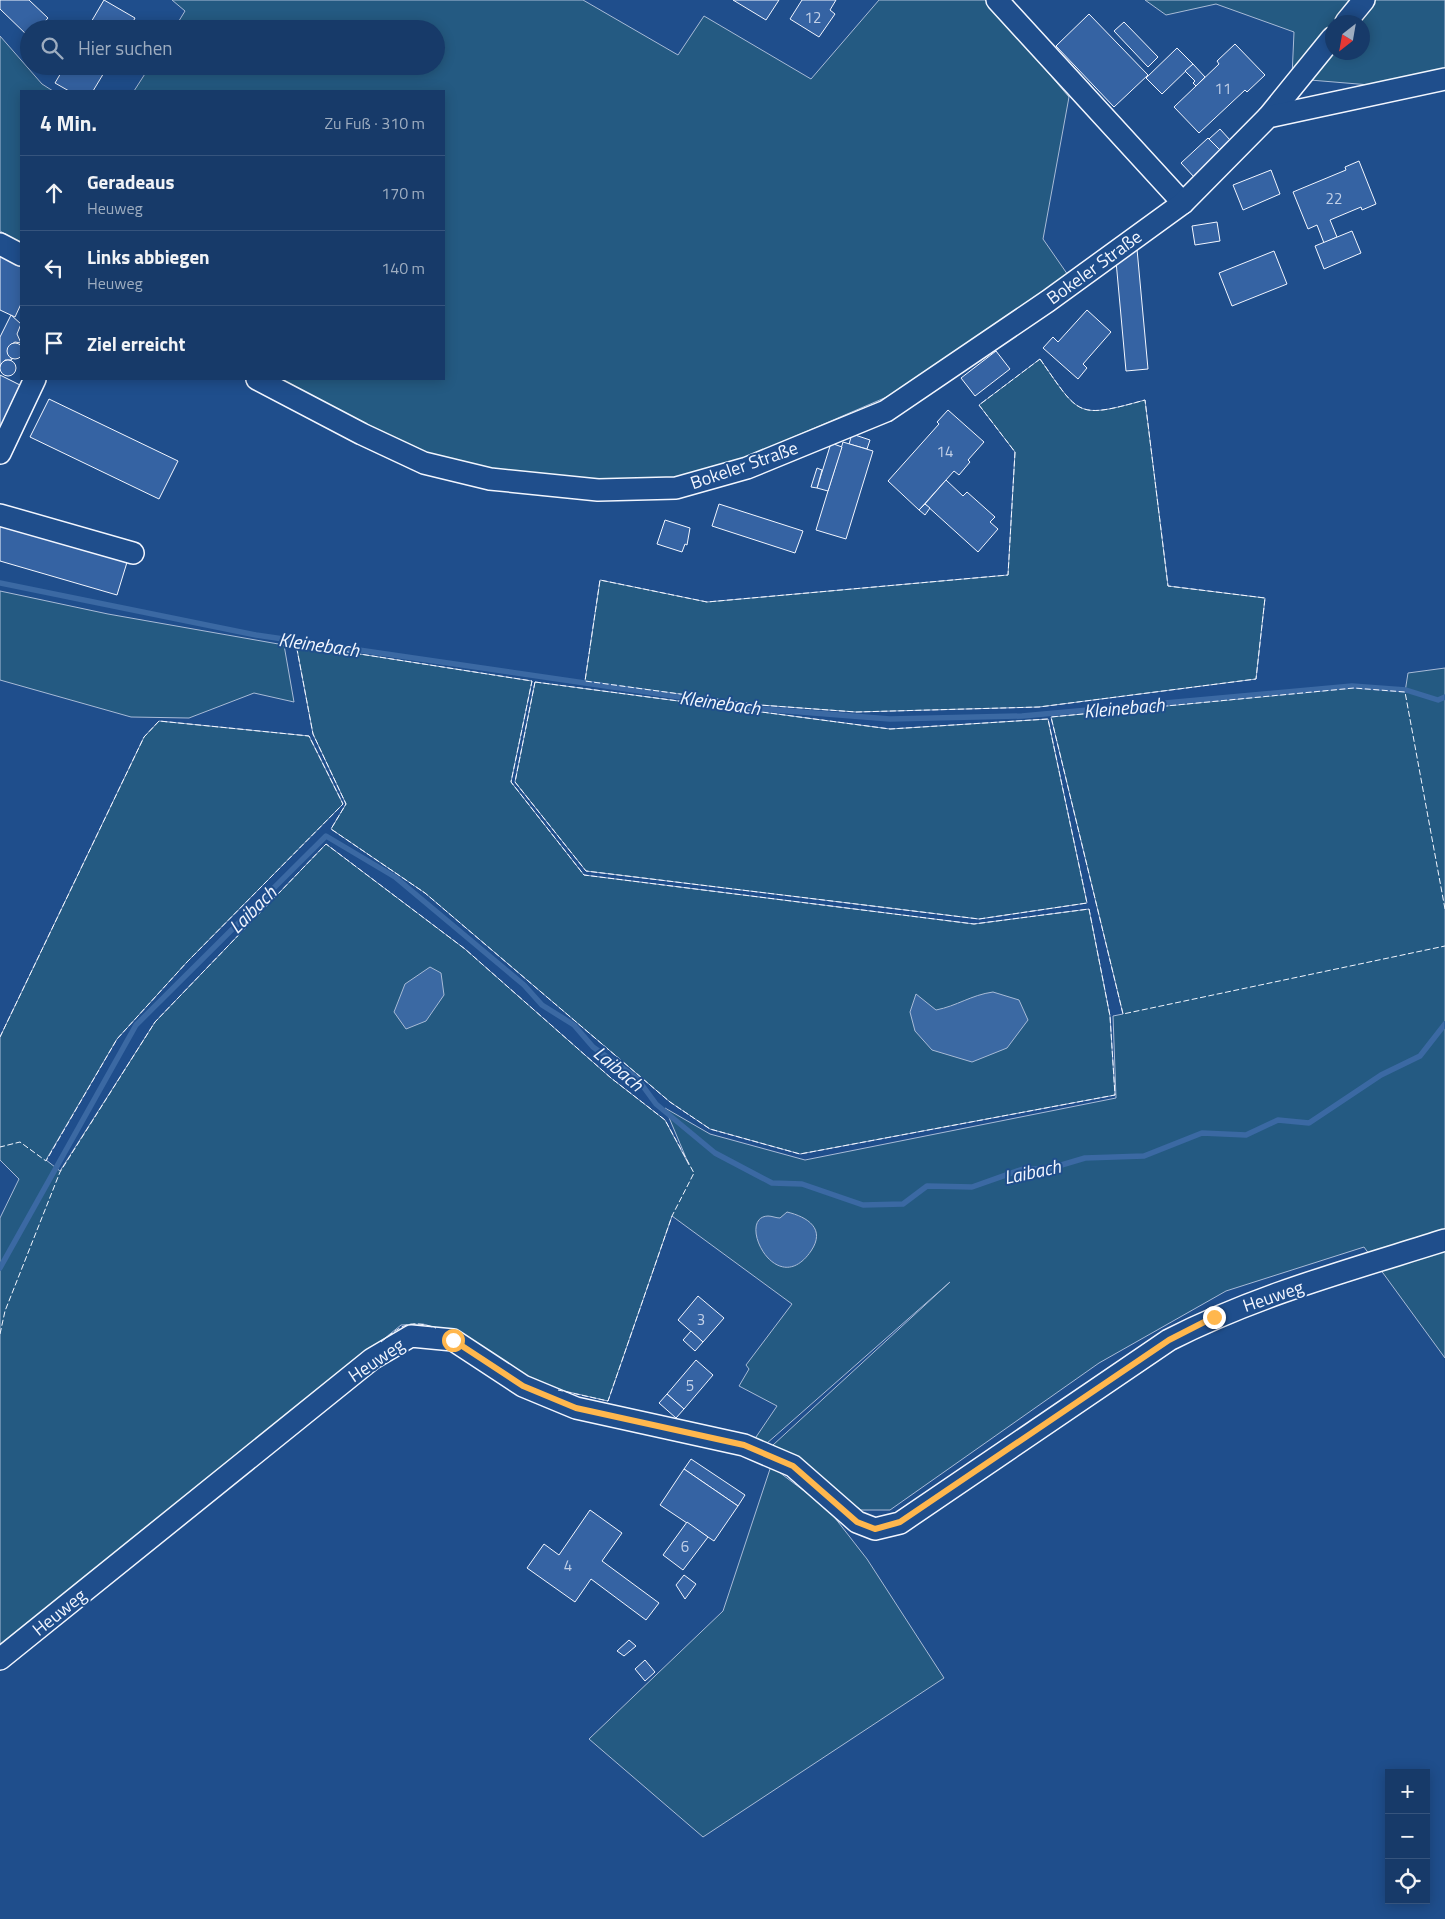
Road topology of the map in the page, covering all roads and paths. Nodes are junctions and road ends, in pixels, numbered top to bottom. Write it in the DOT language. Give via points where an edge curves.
graph roads {
  1 [pos="997,0"];
  2 [pos="1364,0"];
  3 [pos="1352,15"];
  4 [pos="1325,47"];
  5 [pos="1445,79"];
  6 [pos="1268,117"];
  7 [pos="1183,203"];
  8 [pos="0,244"];
  9 [pos="20,255"];
  10 [pos="35,380"];
  11 [pos="259,380"];
  12 [pos="0,453"];
  13 [pos="0,515"];
  14 [pos="133,553"];
  15 [pos="1445,1240"];
  16 [pos="0,1660"];
  1 -- 7 [label="street"];
  2 -- 3 [label="street"];
  4 -- 6 [label="street, Bokeler Straße"];
  5 -- 6 [label="street"];
  6 -- 7 [label="street, Bokeler Straße"];
  7 -- 11 [label="street, Bokeler Straße" via="1048,301 886,411 747,468 676,488 598,490 490,478 424,463"];
  8 -- 9 [label="street"];
  10 -- 12 [label="street"];
  13 -- 14 [label="street"];
  15 -- 16 [label="street, Heuweg" via="1270,1295 1214,1317 1169,1340 900,1522 875,1529 857,1522 793,1466 744,1445 576,1408 523,1386 453,1340 411,1336 372,1359"];
}
